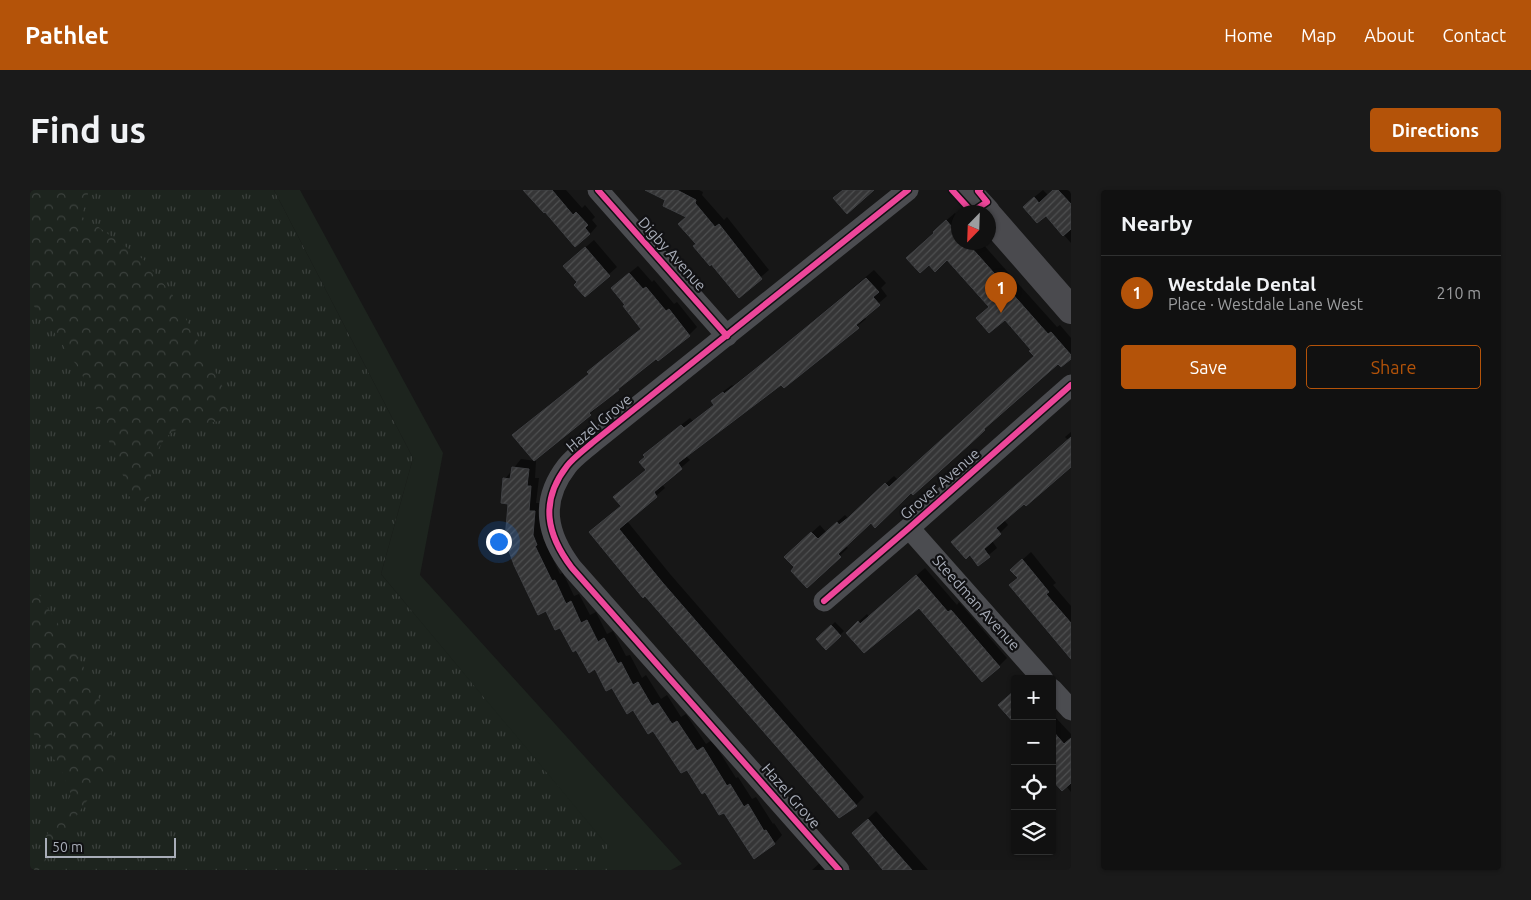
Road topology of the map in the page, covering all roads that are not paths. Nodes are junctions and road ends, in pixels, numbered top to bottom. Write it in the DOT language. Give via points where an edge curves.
graph roads {
  1 [pos="598,190"];
  2 [pos="908,190"];
  3 [pos="966,190"];
  4 [pos="979,205"];
  5 [pos="996,224"];
  6 [pos="1071,310"];
  7 [pos="727,336"];
  8 [pos="1071,385"];
  9 [pos="909,528"];
  10 [pos="824,600"];
  11 [pos="1039,675"];
  12 [pos="1056,693"];
  13 [pos="1071,710"];
  14 [pos="839,870"];
  1 -- 7 [label="street, Digby Avenue"];
  2 -- 7 [label="street, Hazel Grove"];
  3 -- 4 [label="street"];
  5 -- 6 [label="street"];
  7 -- 14 [label="street, Hazel Grove" via="567,466 555,487 549,510 550,530 559,551 572,568"];
  8 -- 9 [label="street, Grover Avenue"];
  9 -- 10 [label="street, Grover Avenue"];
  9 -- 11 [label="street, Steedman Avenue"];
  12 -- 13 [label="street"];
}
